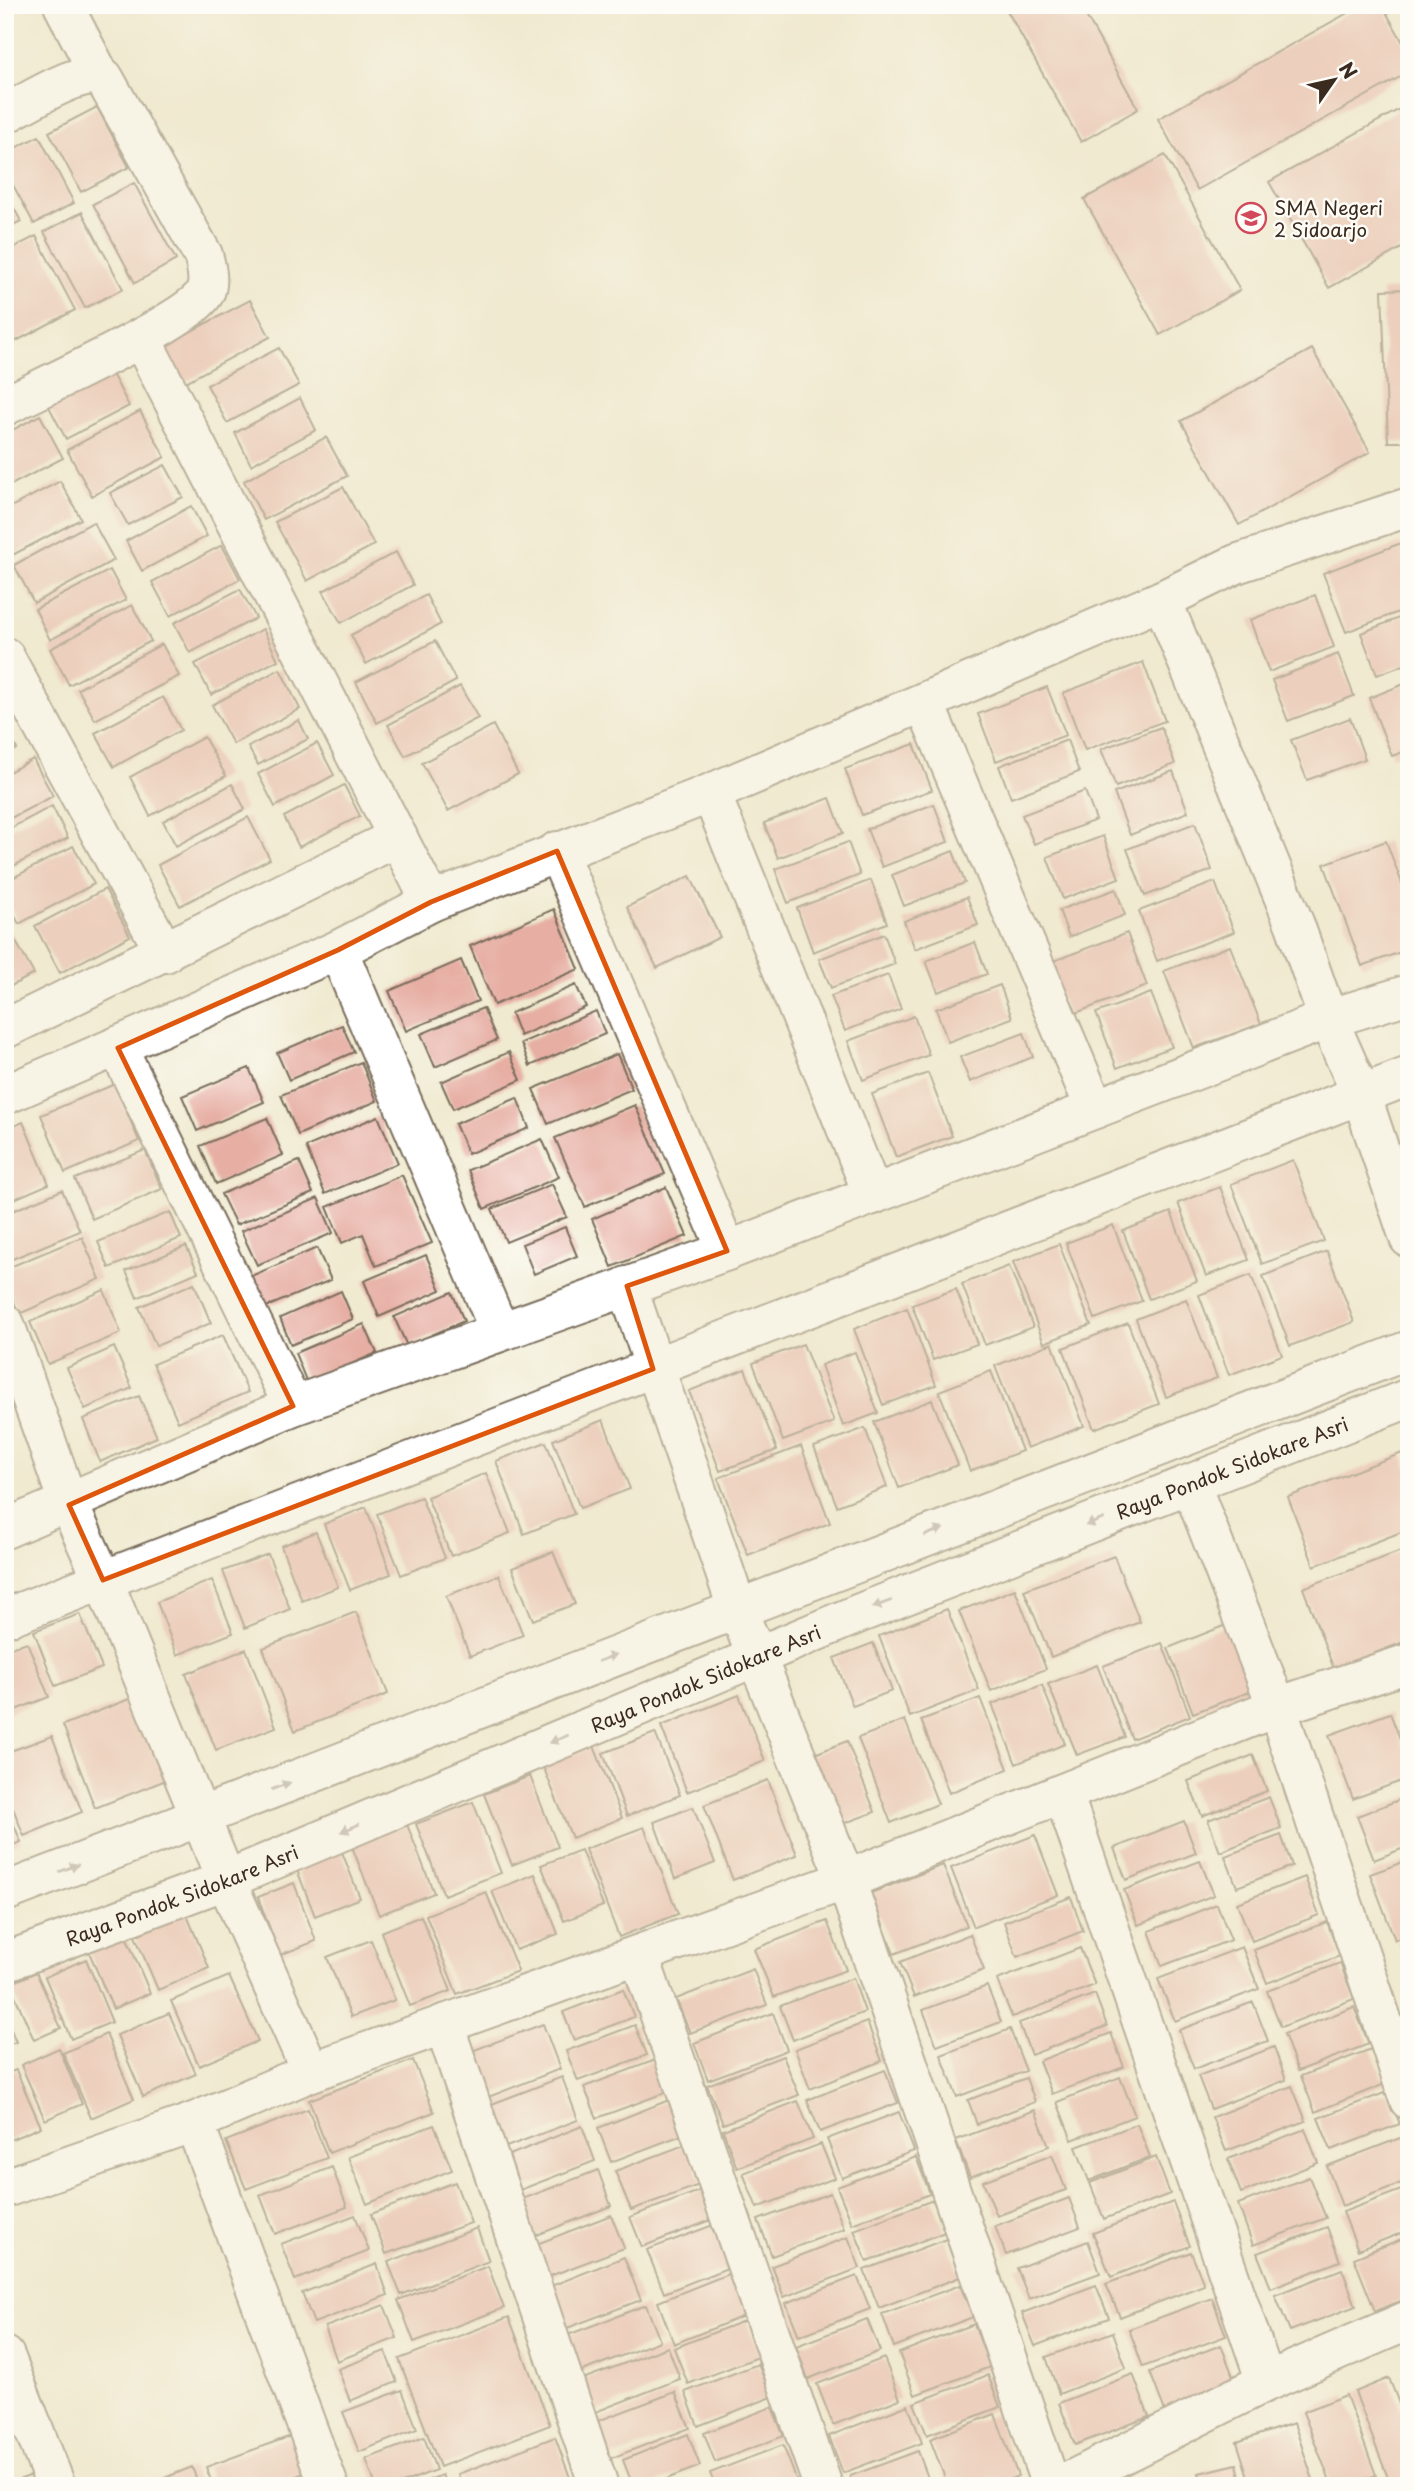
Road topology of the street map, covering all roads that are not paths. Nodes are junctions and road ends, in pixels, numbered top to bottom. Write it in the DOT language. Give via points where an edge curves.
graph roads {
  1 [pos="62,5"];
  2 [pos="99,74"];
  3 [pos="5,114"];
  4 [pos="141,338"];
  5 [pos="5,406"];
  6 [pos="1409,507"];
  7 [pos="1163,600"];
  8 [pos="5,657"];
  9 [pos="923,702"];
  10 [pos="711,793"];
  11 [pos="398,837"];
  12 [pos="557,851"];
  13 [pos="432,902"];
  14 [pos="338,950"];
  15 [pos="165,953"];
  16 [pos="1409,994"];
  17 [pos="1328,1019"];
  18 [pos="5,1029"];
  19 [pos="118,1048"];
  20 [pos="1409,1076"];
  21 [pos="1361,1094"];
  22 [pos="5,1095"];
  23 [pos="1095,1109"];
  24 [pos="873,1195"];
  25 [pos="1409,1238"];
  26 [pos="727,1251"];
  27 [pos="627,1286"];
  28 [pos="5,1324"];
  29 [pos="499,1330"];
  30 [pos="1409,1350"];
  31 [pos="653,1369"];
  32 [pos="1409,1398"];
  33 [pos="293,1406"];
  34 [pos="1191,1485"];
  35 [pos="69,1505"];
  36 [pos="5,1529"];
  37 [pos="103,1580"];
  38 [pos="737,1608"];
  39 [pos="5,1618"];
  40 [pos="757,1656"];
  41 [pos="1409,1662"];
  42 [pos="1277,1707"];
  43 [pos="1063,1793"];
  44 [pos="202,1817"];
  45 [pos="226,1880"];
  46 [pos="846,1880"];
  47 [pos="5,1892"];
  48 [pos="639,1955"];
  49 [pos="5,1962"];
  50 [pos="444,2024"];
  51 [pos="311,2072"];
  52 [pos="1409,2100"];
  53 [pos="194,2122"];
  54 [pos="5,2188"];
  55 [pos="1409,2320"];
  56 [pos="5,2356"];
  57 [pos="1266,2382"];
  58 [pos="18,2428"];
  59 [pos="55,2486"];
  60 [pos="329,2486"];
  61 [pos="599,2486"];
  62 [pos="823,2486"];
  63 [pos="1052,2486"];
  64 [pos="1060,2486"];
  1 -- 2 [label="street"];
  2 -- 3 [label="street" via="83,74"];
  2 -- 4 [label="street" via="109,83 206,265 206,291 197,302"];
  4 -- 5 [label="street"];
  4 -- 11 [label="street"];
  6 -- 7 [label="street" via="1236,564"];
  7 -- 9 [label="street"];
  7 -- 17 [label="street" via="1295,925"];
  8 -- 15 [label="street"];
  9 -- 10 [label="street"];
  9 -- 23 [label="street"];
  10 -- 12 [label="street"];
  10 -- 24 [label="street"];
  11 -- 13 [label="street"];
  11 -- 15 [label="street"];
  12 -- 13 [label="street"];
  12 -- 26 [label="street"];
  13 -- 14 [label="street"];
  14 -- 19 [label="street"];
  14 -- 29 [label="street"];
  15 -- 18 [label="street"];
  16 -- 17 [label="street"];
  17 -- 21 [label="street"];
  17 -- 23 [label="street"];
  19 -- 22 [label="street"];
  19 -- 33 [label="street"];
  20 -- 21 [label="street"];
  21 -- 25 [label="street"];
  21 -- 31 [label="street"];
  23 -- 24 [label="street"];
  24 -- 26 [label="street"];
  26 -- 27 [label="street"];
  27 -- 29 [label="street"];
  27 -- 31 [label="street"];
  28 -- 35 [label="street"];
  29 -- 33 [label="street"];
  38 -- 30 [label="street, one-way"];
  31 -- 37 [label="street"];
  31 -- 38 [label="street"];
  32 -- 34 [label="street, Raya Pondok Sidokare Asri"];
  33 -- 35 [label="street"];
  34 -- 40 [label="street, Raya Pondok Sidokare Asri, one-way"];
  34 -- 42 [label="street"];
  35 -- 36 [label="street"];
  35 -- 37 [label="street"];
  37 -- 39 [label="street"];
  37 -- 44 [label="street"];
  38 -- 40 [label="street"];
  44 -- 38 [label="street, one-way"];
  40 -- 45 [label="street, Raya Pondok Sidokare Asri, one-way"];
  40 -- 46 [label="street"];
  41 -- 42 [label="street"];
  42 -- 43 [label="street"];
  42 -- 52 [label="street"];
  43 -- 46 [label="street"];
  43 -- 57 [label="street"];
  44 -- 45 [label="street"];
  47 -- 44 [label="street, one-way"];
  45 -- 49 [label="street, Raya Pondok Sidokare Asri"];
  45 -- 51 [label="street"];
  46 -- 48 [label="street"];
  46 -- 63 [label="street"];
  48 -- 50 [label="street"];
  48 -- 62 [label="street"];
  50 -- 51 [label="street"];
  50 -- 61 [label="street"];
  51 -- 53 [label="street"];
  53 -- 54 [label="street"];
  53 -- 60 [label="street"];
  55 -- 57 [label="street"];
  56 -- 58 [label="street"];
  57 -- 64 [label="street"];
  58 -- 59 [label="street"];
}
